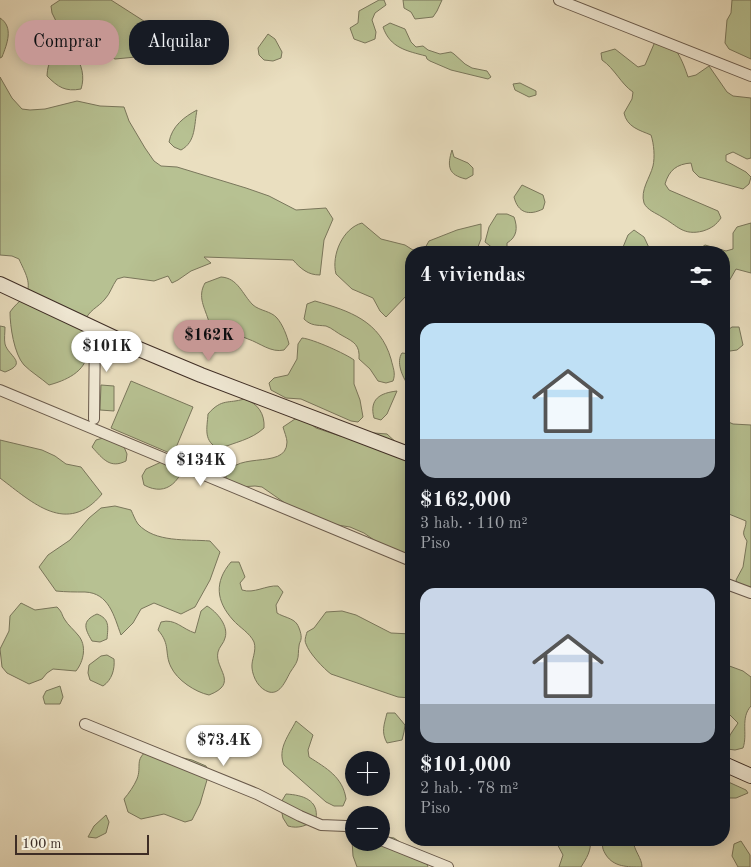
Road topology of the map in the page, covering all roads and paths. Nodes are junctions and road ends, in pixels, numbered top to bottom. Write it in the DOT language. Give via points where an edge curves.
graph roads {
  1 [pos="559,0"];
  2 [pos="751,76"];
  3 [pos="0,284"];
  4 [pos="95,327"];
  5 [pos="0,390"];
  6 [pos="94,419"];
  7 [pos="405,453"];
  8 [pos="405,559"];
  9 [pos="730,585"];
  10 [pos="751,593"];
  11 [pos="85,724"];
  12 [pos="730,767"];
  13 [pos="751,776"];
  14 [pos="345,826"];
  15 [pos="390,844"];
  16 [pos="448,867"];
  1 -- 2 [label="street"];
  3 -- 4 [label="street"];
  4 -- 6 [label="street"];
  4 -- 7 [label="street" via="201,375"];
  5 -- 8 [label="street"];
  9 -- 10 [label="street"];
  11 -- 14 [label="street" via="257,794 300,816 321,824"];
  12 -- 13 [label="street"];
  15 -- 16 [label="street"];
}
